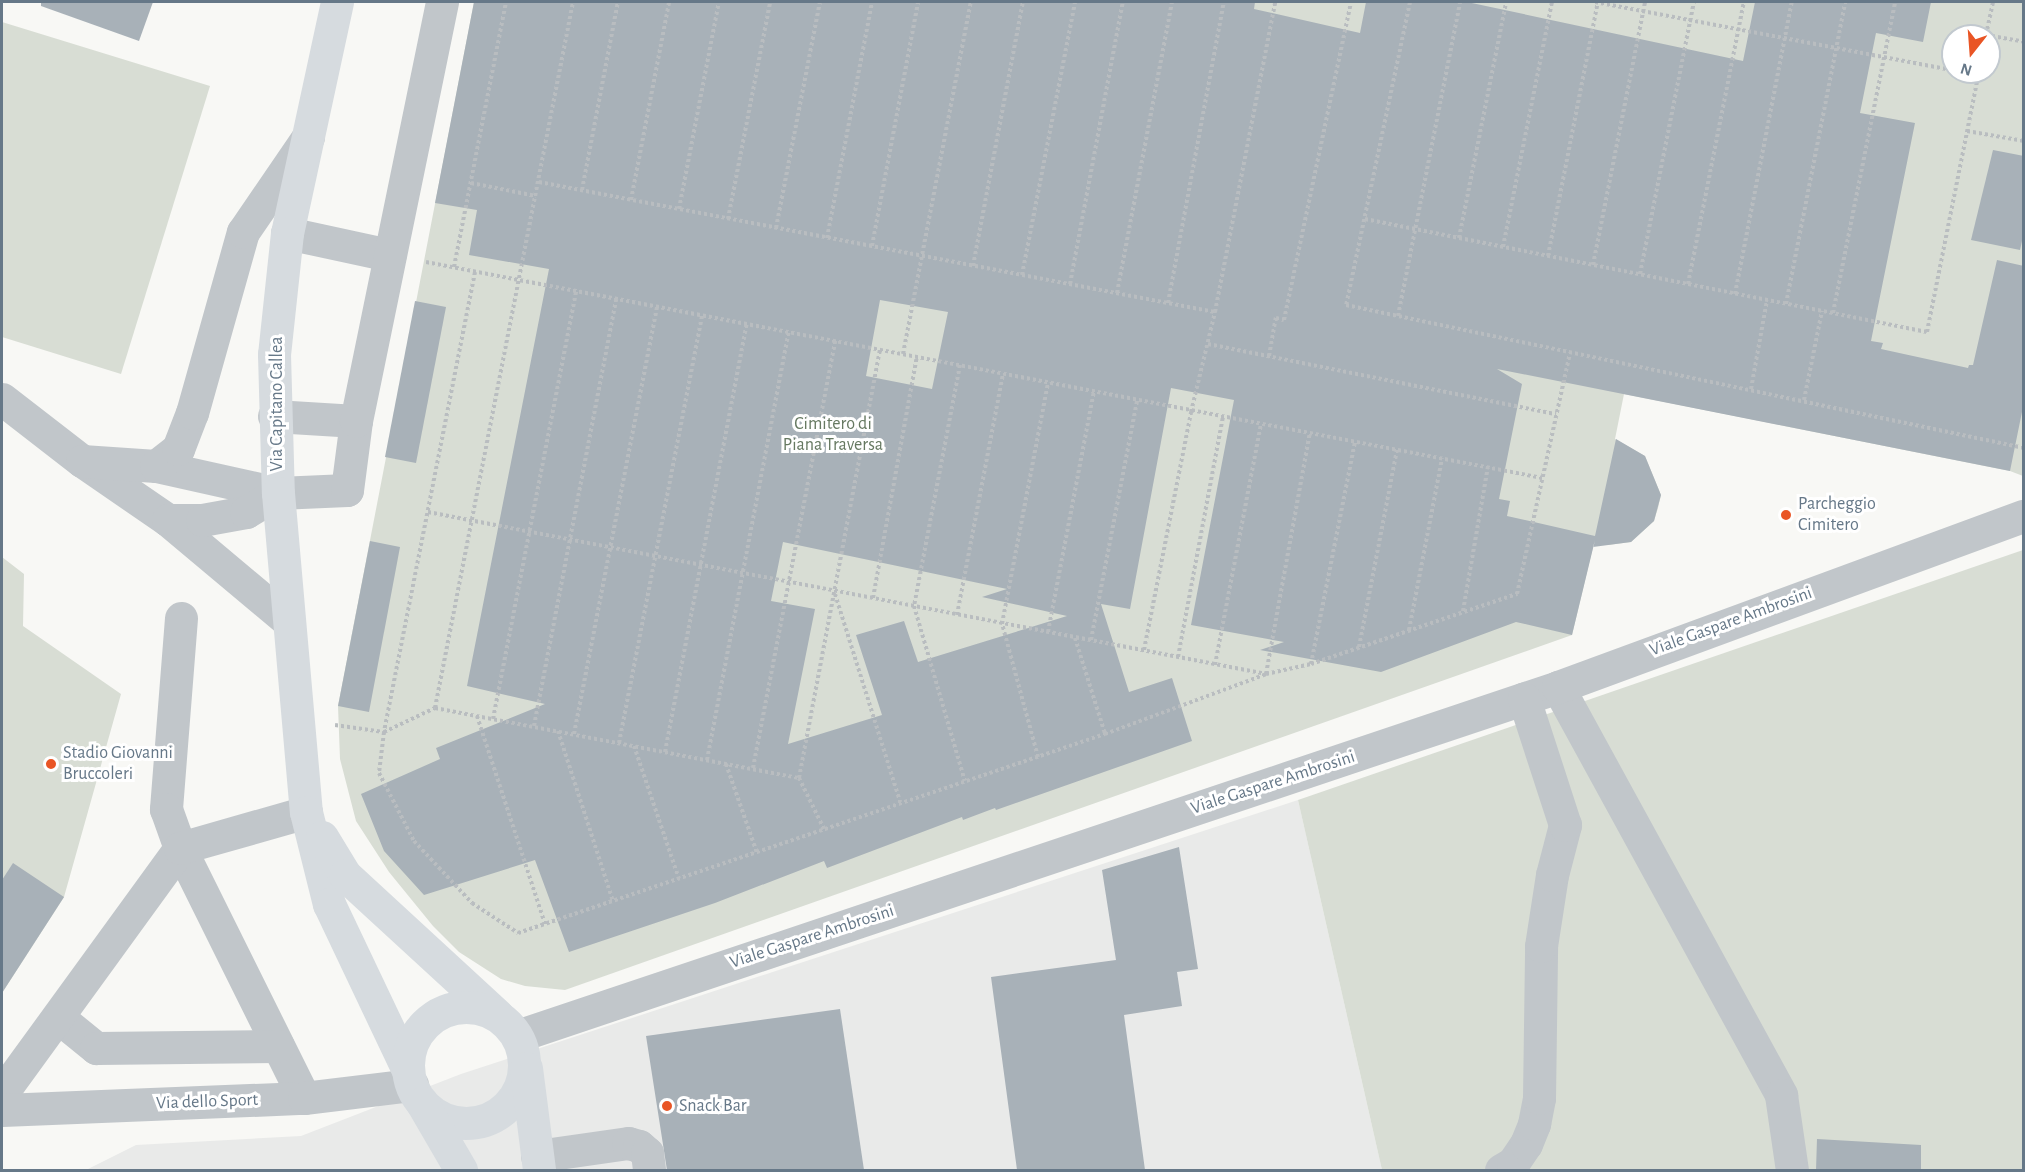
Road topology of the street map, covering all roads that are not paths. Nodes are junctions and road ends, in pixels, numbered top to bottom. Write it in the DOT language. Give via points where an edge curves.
graph roads {
  1 [pos="337,2"];
  2 [pos="442,2"];
  3 [pos="308,137"];
  4 [pos="287,233"];
  5 [pos="390,255"];
  6 [pos="2,399"];
  7 [pos="274,416"];
  8 [pos="356,421"];
  9 [pos="82,460"];
  10 [pos="156,466"];
  11 [pos="278,493"];
  12 [pos="2024,516"];
  13 [pos="168,520"];
  14 [pos="181,618"];
  15 [pos="287,620"];
  16 [pos="1558,687"];
  17 [pos="1524,699"];
  18 [pos="306,812"];
  19 [pos="180,848"];
  20 [pos="59,1018"];
  21 [pos="515,1037"];
  22 [pos="278,1046"];
  23 [pos="412,1082"];
  24 [pos="2,1093"];
  25 [pos="304,1098"];
  26 [pos="2,1110"];
  27 [pos="602,1158"];
  28 [pos="538,1163"];
  29 [pos="460,1170"];
  30 [pos="649,1170"];
  31 [pos="1501,1170"];
  32 [pos="1792,1170"];
  1 -- 3 [label="main road, Via Capitano Callea"];
  2 -- 5 [label="street"];
  3 -- 4 [label="main road, Via Capitano Callea"];
  3 -- 10 [label="street" via="243,232 192,412 178,449"];
  4 -- 5 [label="street"];
  4 -- 7 [label="main road, Via Capitano Callea" via="274,354"];
  5 -- 8 [label="street"];
  6 -- 9 [label="street"];
  7 -- 8 [label="street"];
  7 -- 11 [label="main road, Via Capitano Callea"];
  8 -- 11 [label="street" via="347,490"];
  9 -- 10 [label="street"];
  9 -- 13 [label="street"];
  10 -- 11 [label="street"];
  11 -- 13 [label="street" via="246,513 202,520"];
  11 -- 15 [label="main road, Via Capitano Callea"];
  12 -- 16 [label="street, Viale Gaspare Ambrosini"];
  13 -- 15 [label="street"];
  14 -- 19 [label="street" via="166,809"];
  15 -- 18 [label="main road, Via Capitano Callea"];
  16 -- 17 [label="street, Viale Gaspare Ambrosini"];
  16 -- 32 [label="street" via="1781,1095"];
  17 -- 21 [label="street, Viale Gaspare Ambrosini"];
  17 -- 31 [label="street" via="1564,825 1541,946 1539,1098 1526,1144 1513,1163"];
  18 -- 19 [label="street"];
  18 -- 21 [label="main road" via="345,875"];
  18 -- 23 [label="main road, Via Capitano Callea" via="329,904"];
  19 -- 20 [label="street"];
  19 -- 22 [label="street"];
  20 -- 22 [label="street" via="96,1048"];
  20 -- 24 [label="street"];
  21 -- 23 [label="main road" via="491,1012 474,1007 440,1013 415,1037 409,1053"];
  21 -- 23 [label="main road" via="524,1071 520,1089 495,1116 459,1123 441,1117 426,1107"];
  21 -- 28 [label="main road"];
  22 -- 25 [label="street"];
  23 -- 25 [label="street, Via dello Sport"];
  23 -- 29 [label="main road"];
  25 -- 26 [label="street, Via dello Sport"];
  27 -- 28 [label="street"];
  27 -- 30 [label="street" via="628,1143 647,1153"];
}
